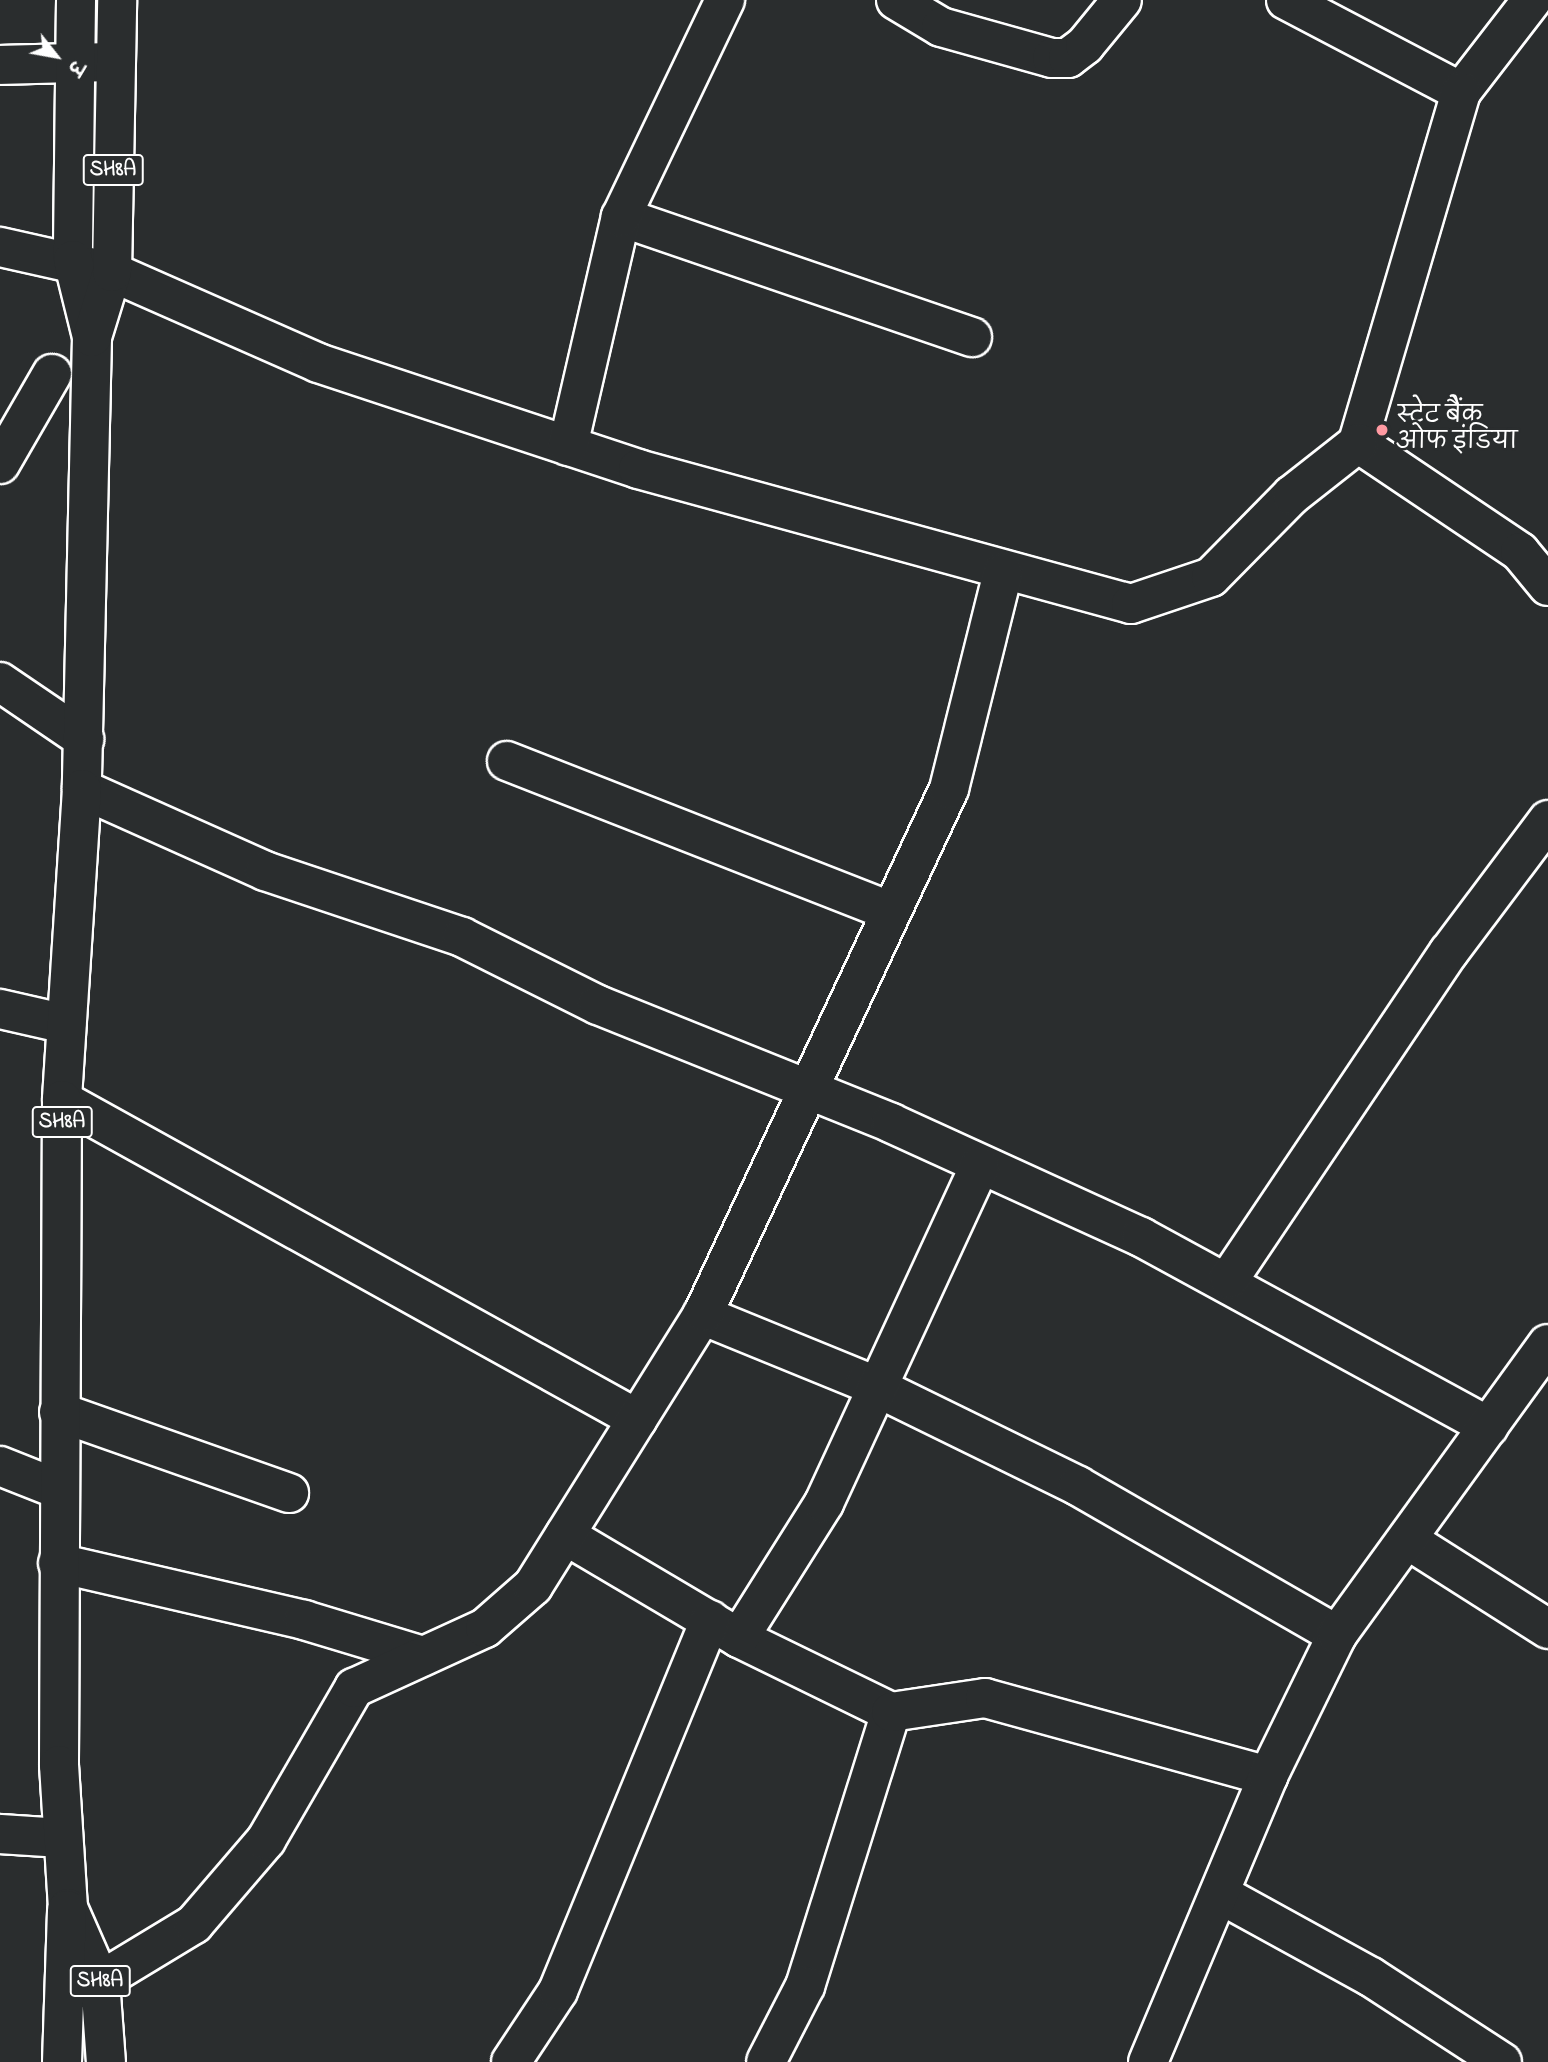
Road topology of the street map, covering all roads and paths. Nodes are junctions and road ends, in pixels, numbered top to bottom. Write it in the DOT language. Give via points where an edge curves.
graph roads {
  1 [pos="76,0"];
  2 [pos="117,0"];
  3 [pos="725,0"];
  4 [pos="896,0"];
  5 [pos="1122,0"];
  6 [pos="1286,0"];
  7 [pos="1532,0"];
  8 [pos="115,61"];
  9 [pos="73,63"];
  10 [pos="0,65"];
  11 [pos="1461,92"];
  12 [pos="621,217"];
  13 [pos="0,247"];
  14 [pos="73,260"];
  15 [pos="112,272"];
  16 [pos="92,337"];
  17 [pos="972,337"];
  18 [pos="52,374"];
  19 [pos="1358,443"];
  20 [pos="568,446"];
  21 [pos="0,464"];
  22 [pos="1003,573"];
  23 [pos="1548,586"];
  24 [pos="0,682"];
  25 [pos="83,739"];
  26 [pos="507,761"];
  27 [pos="82,789"];
  28 [pos="1548,820"];
  29 [pos="890,911"];
  30 [pos="0,1009"];
  31 [pos="66,1024"];
  32 [pos="802,1092"];
  33 [pos="62,1100"];
  34 [pos="980,1166"];
  35 [pos="1229,1279"];
  36 [pos="702,1315"];
  37 [pos="1548,1344"];
  38 [pos="876,1387"];
  39 [pos="59,1412"];
  40 [pos="637,1419"];
  41 [pos="1489,1427"];
  42 [pos="0,1466"];
  43 [pos="58,1489"];
  44 [pos="289,1493"];
  45 [pos="565,1535"];
  46 [pos="1409,1540"];
  47 [pos="58,1563"];
  48 [pos="724,1629"];
  49 [pos="1548,1629"];
  50 [pos="1337,1635"];
  51 [pos="423,1656"];
  52 [pos="891,1712"];
  53 [pos="1268,1776"];
  54 [pos="0,1834"];
  55 [pos="62,1838"];
  56 [pos="1220,1894"];
  57 [pos="68,1908"];
  58 [pos="100,1981"];
  59 [pos="60,1996"];
  60 [pos="61,2062"];
  61 [pos="106,2062"];
  62 [pos="511,2062"];
  63 [pos="766,2062"];
  64 [pos="1148,2062"];
  65 [pos="1502,2062"];
  1 -- 9 [label="street, SH8A"];
  2 -- 8 [label="street, SH8A"];
  3 -- 12 [label="street"];
  4 -- 5 [label="street" via="941,27 1052,58 1068,58 1086,46"];
  6 -- 11 [label="street"];
  7 -- 11 [label="street"];
  8 -- 9 [label="street"];
  8 -- 15 [label="street, SH8A"];
  9 -- 10 [label="street"];
  9 -- 14 [label="street, SH8A"];
  11 -- 19 [label="street"];
  12 -- 17 [label="street"];
  12 -- 20 [label="street"];
  13 -- 14 [label="street"];
  14 -- 15 [label="street"];
  14 -- 16 [label="street, SH8A"];
  15 -- 16 [label="street, SH8A"];
  15 -- 20 [label="street" via="318,363"];
  16 -- 25 [label="street, SH8A"];
  18 -- 21 [label="street"];
  19 -- 22 [label="street" via="1292,495 1211,577 1131,604"];
  19 -- 23 [label="street" via="1520,552"];
  20 -- 22 [label="street"];
  22 -- 29 [label="street" via="949,789"];
  24 -- 25 [label="street"];
  25 -- 27 [label="street, SH8A"];
  26 -- 29 [label="street"];
  27 -- 31 [label="street, SH8A"];
  27 -- 32 [label="street" via="265,871 462,937 598,1005"];
  28 -- 35 [label="street" via="1449,952"];
  29 -- 32 [label="street"];
  30 -- 31 [label="street"];
  31 -- 33 [label="street, SH8A"];
  32 -- 34 [label="street"];
  32 -- 36 [label="street"];
  33 -- 39 [label="street, SH8A"];
  33 -- 40 [label="street"];
  34 -- 35 [label="street"];
  34 -- 38 [label="street"];
  35 -- 41 [label="street"];
  36 -- 38 [label="street"];
  36 -- 40 [label="street"];
  37 -- 41 [label="street"];
  38 -- 48 [label="street" via="824,1503"];
  38 -- 50 [label="street" via="1078,1486"];
  39 -- 43 [label="street, SH8A"];
  39 -- 44 [label="street"];
  40 -- 45 [label="street"];
  41 -- 46 [label="street"];
  42 -- 43 [label="street"];
  43 -- 47 [label="street, SH8A"];
  45 -- 48 [label="street"];
  45 -- 51 [label="street" via="533,1586 485,1628"];
  46 -- 49 [label="street"];
  46 -- 50 [label="street"];
  47 -- 51 [label="street" via="304,1620"];
  47 -- 55 [label="street, SH8A"];
  48 -- 52 [label="street"];
  48 -- 62 [label="street" via="558,1991"];
  50 -- 53 [label="street"];
  51 -- 58 [label="street" via="354,1688 266,1840 194,1924"];
  52 -- 53 [label="street" via="985,1698"];
  52 -- 63 [label="street" via="804,1986"];
  53 -- 56 [label="street"];
  54 -- 55 [label="street"];
  55 -- 57 [label="street, SH8A"];
  56 -- 64 [label="street"];
  56 -- 65 [label="street" via="1371,1977"];
  57 -- 58 [label="street, SH8A"];
  57 -- 59 [label="street, SH8A"];
  58 -- 59 [label="street"];
  58 -- 61 [label="street, SH8A"];
  59 -- 60 [label="street, SH8A"];
}
